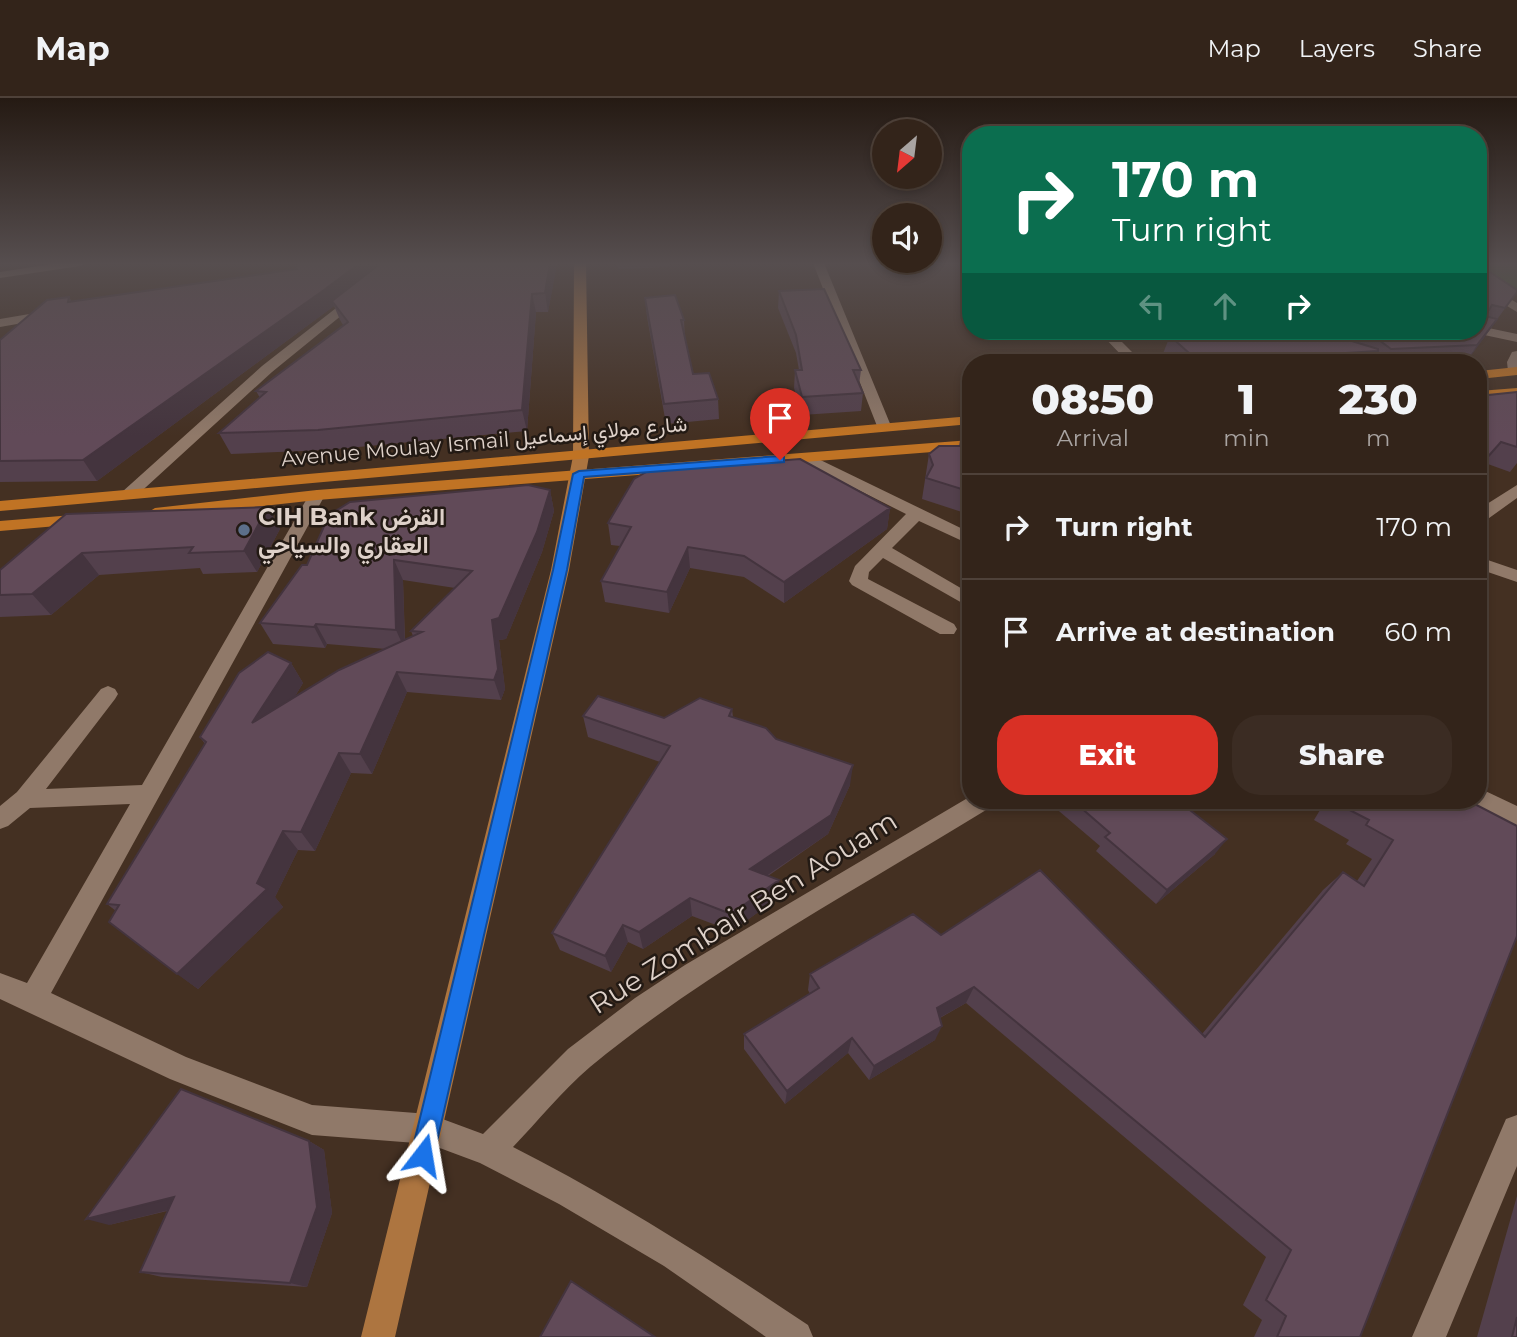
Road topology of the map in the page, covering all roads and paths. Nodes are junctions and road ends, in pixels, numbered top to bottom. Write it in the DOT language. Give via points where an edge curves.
graph roads {
  1 [pos="328,321"];
  2 [pos="580,321"];
  3 [pos="841,321"];
  4 [pos="1487,332"];
  5 [pos="1517,338"];
  6 [pos="1113,340"];
  7 [pos="1127,354"];
  8 [pos="1517,355"];
  9 [pos="1516,371"];
  10 [pos="1487,374"];
  11 [pos="1517,391"];
  12 [pos="1487,394"];
  13 [pos="962,421"];
  14 [pos="884,426"];
  15 [pos="962,445"];
  16 [pos="806,458"];
  17 [pos="580,465"];
  18 [pos="1517,490"];
  19 [pos="128,495"];
  20 [pos="317,495"];
  21 [pos="0,498"];
  22 [pos="60,502"];
  23 [pos="0,506"];
  24 [pos="1487,511"];
  25 [pos="917,513"];
  26 [pos="140,517"];
  27 [pos="0,526"];
  28 [pos="962,536"];
  29 [pos="0,541"];
  30 [pos="881,549"];
  31 [pos="1487,566"];
  32 [pos="1517,576"];
  33 [pos="962,597"];
  34 [pos="947,629"];
  35 [pos="107,694"];
  36 [pos="149,794"];
  37 [pos="25,799"];
  38 [pos="1487,801"];
  39 [pos="968,809"];
  40 [pos="1517,817"];
  41 [pos="0,819"];
  42 [pos="0,986"];
  43 [pos="33,999"];
  44 [pos="429,1129"];
  45 [pos="1514,1148"];
  46 [pos="488,1151"];
  47 [pos="378,1337"];
  48 [pos="796,1337"];
  49 [pos="1429,1337"];
  1 -- 19 [label="street" via="206,422"];
  2 -- 17 [label="main road"];
  3 -- 14 [label="street"];
  4 -- 5 [label="street"];
  6 -- 7 [label="street"];
  8 -- 9 [label="street"];
  9 -- 10 [label="highway"];
  11 -- 12 [label="highway"];
  13 -- 14 [label="highway, Avenue Moulay Ismail شارع مولاي إسماعيل"];
  14 -- 17 [label="highway, Avenue Moulay Ismail شارع مولاي إسماعيل"];
  15 -- 16 [label="highway, Avenue Moulay Ismail شارع مولاي إسماعيل"];
  16 -- 17 [label="highway, Avenue Moulay Ismail شارع مولاي إسماعيل"];
  16 -- 25 [label="street"];
  17 -- 19 [label="highway, Avenue Moulay Ismail شارع مولاي إسماعيل"];
  17 -- 20 [label="highway, Avenue Moulay Ismail شارع مولاي إسماعيل"];
  17 -- 44 [label="main road" via="560,570"];
  18 -- 24 [label="street"];
  19 -- 22 [label="highway, Avenue Moulay Ismail شارع مولاي إسماعيل"];
  20 -- 26 [label="highway, Avenue Moulay Ismail شارع مولاي إسماعيل"];
  20 -- 36 [label="street"];
  21 -- 22 [label="highway"];
  22 -- 23 [label="highway, Avenue Moulay Ismail شارع مولاي إسماعيل"];
  25 -- 28 [label="street"];
  25 -- 30 [label="street"];
  27 -- 29 [label="highway" via="100,523 59,537"];
  30 -- 33 [label="street"];
  30 -- 34 [label="street" via="861,570 858,581"];
  31 -- 32 [label="street"];
  35 -- 37 [label="street"];
  36 -- 37 [label="street"];
  36 -- 43 [label="street"];
  37 -- 41 [label="street"];
  38 -- 40 [label="street"];
  39 -- 46 [label="street, Rue Zombair Ben Aouam" via="645,1007 578,1059"];
  42 -- 43 [label="street"];
  43 -- 44 [label="street" via="180,1069 312,1120"];
  44 -- 46 [label="street"];
  44 -- 47 [label="main road"];
  45 -- 49 [label="street" via="1464,1248"];
  46 -- 48 [label="street" via="675,1255"];
}
